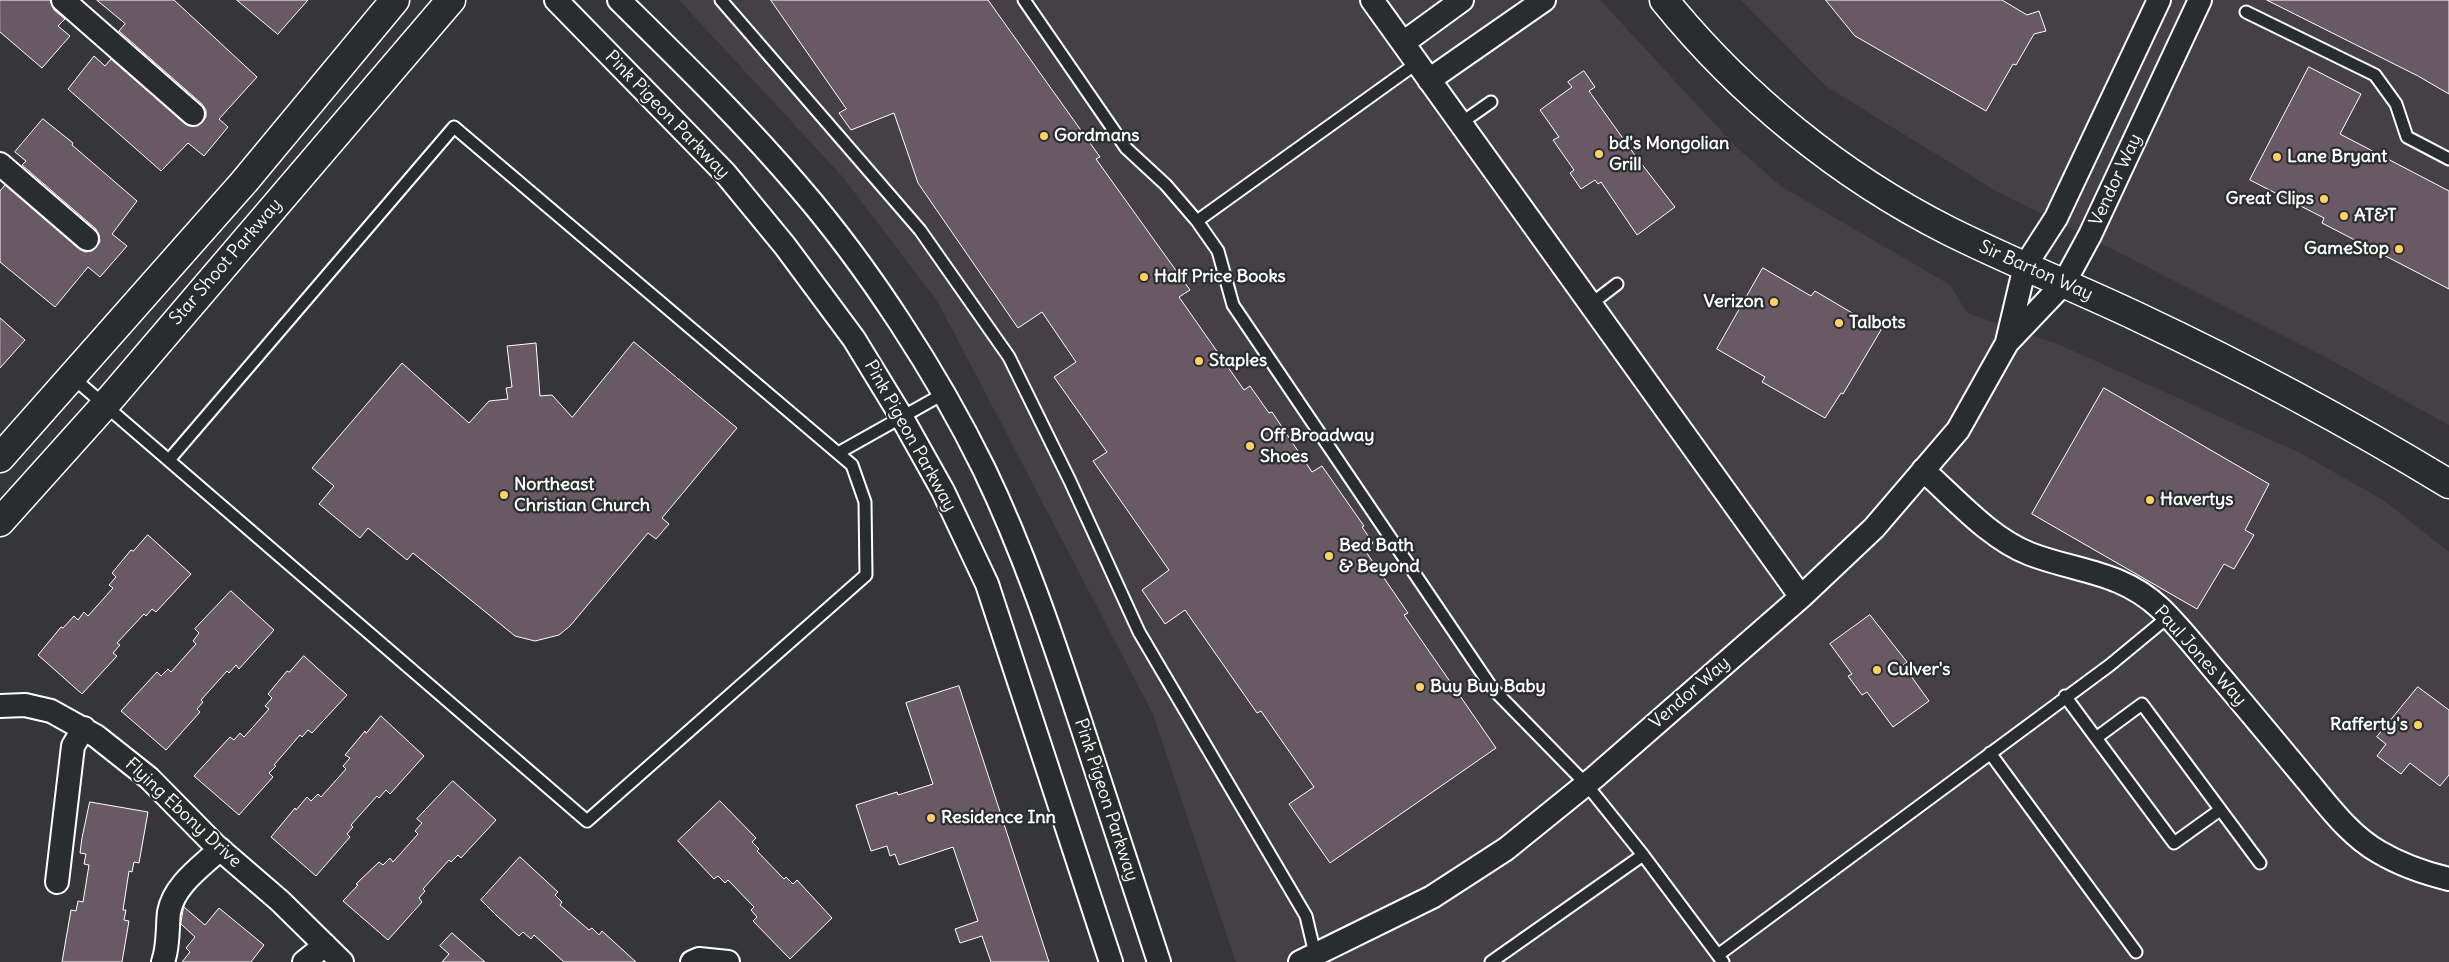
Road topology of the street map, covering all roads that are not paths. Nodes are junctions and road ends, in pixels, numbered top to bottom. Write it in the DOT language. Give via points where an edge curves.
graph roads {
  1 [pos="63,0"];
  2 [pos="395,0"];
  3 [pos="451,0"];
  4 [pos="556,0"];
  5 [pos="620,0"];
  6 [pos="722,0"];
  7 [pos="1024,0"];
  8 [pos="1372,0"];
  9 [pos="1462,0"];
  10 [pos="1544,0"];
  11 [pos="1664,0"];
  12 [pos="1683,0"];
  13 [pos="2159,0"];
  14 [pos="2200,0"];
  15 [pos="2246,12"];
  16 [pos="1688,30"];
  17 [pos="1403,43"];
  18 [pos="1423,71"];
  19 [pos="1490,102"];
  20 [pos="193,114"];
  21 [pos="1461,123"];
  22 [pos="2449,159"];
  23 [pos="0,164"];
  24 [pos="1198,221"];
  25 [pos="88,239"];
  26 [pos="2025,266"];
  27 [pos="2064,283"];
  28 [pos="1618,284"];
  29 [pos="1591,304"];
  30 [pos="2007,343"];
  31 [pos="71,376"];
  32 [pos="943,394"];
  33 [pos="105,405"];
  34 [pos="901,416"];
  35 [pos="838,453"];
  36 [pos="0,458"];
  37 [pos="169,460"];
  38 [pos="1924,470"];
  39 [pos="2449,484"];
  40 [pos="0,522"];
  41 [pos="1801,597"];
  42 [pos="2168,617"];
  43 [pos="2066,696"];
  44 [pos="0,706"];
  45 [pos="84,728"];
  46 [pos="2096,738"];
  47 [pos="1990,753"];
  48 [pos="1586,784"];
  49 [pos="2220,810"];
  50 [pos="220,849"];
  51 [pos="1643,855"];
  52 [pos="2260,863"];
  53 [pos="2449,879"];
  54 [pos="57,882"];
  55 [pos="325,945"];
  56 [pos="2136,952"];
  57 [pos="1720,959"];
  58 [pos="1310,960"];
  59 [pos="163,962"];
  60 [pos="304,962"];
  61 [pos="342,962"];
  62 [pos="692,962"];
  63 [pos="728,962"];
  64 [pos="1111,962"];
  65 [pos="1159,962"];
  66 [pos="1491,962"];
  1 -- 20 [label="street"];
  2 -- 31 [label="street" via="244,182"];
  3 -- 33 [label="street, Star Shoot Parkway"];
  4 -- 34 [label="street, Pink Pigeon Parkway" via="725,173 854,338"];
  5 -- 32 [label="street, Pink Pigeon Parkway" via="740,120 800,188 852,254"];
  6 -- 58 [label="lane" via="920,230 1009,357 1070,480 1139,632 1306,916"];
  7 -- 24 [label="lane" via="1126,148"];
  8 -- 17 [label="street"];
  9 -- 17 [label="street"];
  10 -- 18 [label="street"];
  11 -- 16 [label="street, Sir Barton Way"];
  12 -- 16 [label="street"];
  13 -- 26 [label="street, Vendor Way" via="2056,218"];
  14 -- 27 [label="street, Vendor Way" via="2090,235"];
  15 -- 22 [label="lane" via="2375,75 2396,104 2406,137"];
  16 -- 26 [label="street, Sir Barton Way" via="1770,111 1855,176 1947,230"];
  17 -- 18 [label="street"];
  18 -- 21 [label="street"];
  18 -- 24 [label="lane"];
  19 -- 21 [label="lane"];
  21 -- 29 [label="street"];
  23 -- 25 [label="street"];
  24 -- 48 [label="lane" via="1218,251 1233,305 1492,688"];
  26 -- 27 [label="street, Sir Barton Way"];
  26 -- 30 [label="street, Vendor Way"];
  27 -- 30 [label="street, Vendor Way"];
  27 -- 39 [label="street, Sir Barton Way" via="2274,385"];
  28 -- 29 [label="lane"];
  29 -- 41 [label="street"];
  30 -- 38 [label="street, Vendor Way" via="1958,430"];
  31 -- 33 [label="lane"];
  31 -- 36 [label="street"];
  32 -- 34 [label="lane"];
  32 -- 65 [label="street, Pink Pigeon Parkway" via="983,467 1015,537 1049,626"];
  33 -- 37 [label="lane"];
  33 -- 40 [label="street, Star Shoot Parkway"];
  34 -- 35 [label="lane"];
  34 -- 64 [label="street, Pink Pigeon Parkway" via="943,491 987,584"];
  35 -- 37 [label="lane" via="454,127"];
  35 -- 37 [label="lane" via="852,465 865,502 866,574 587,821"];
  38 -- 41 [label="street, Vendor Way" via="1874,528"];
  38 -- 42 [label="street, Paul Jones Way" via="2009,544 2030,554 2094,571 2121,582 2144,595"];
  41 -- 48 [label="street, Vendor Way"];
  42 -- 43 [label="lane"];
  42 -- 53 [label="street, Paul Jones Way" via="2339,819 2378,851 2423,873"];
  43 -- 46 [label="lane"];
  43 -- 47 [label="lane"];
  44 -- 45 [label="street, Flying Ebony Drive" via="25,705 51,711"];
  45 -- 50 [label="street, Flying Ebony Drive" via="149,778"];
  45 -- 54 [label="street" via="73,746"];
  46 -- 49 [label="lane" via="2174,843"];
  46 -- 49 [label="lane" via="2142,704"];
  47 -- 56 [label="lane"];
  47 -- 57 [label="lane"];
  48 -- 51 [label="lane"];
  48 -- 58 [label="street, Vendor Way" via="1506,849 1432,897"];
  49 -- 52 [label="lane"];
  50 -- 55 [label="street, Flying Ebony Drive"];
  50 -- 59 [label="street" via="178,890 169,912 167,950"];
  51 -- 57 [label="lane"];
  51 -- 66 [label="lane"];
  55 -- 60 [label="street"];
  55 -- 61 [label="street, Flying Ebony Drive"];
  62 -- 63 [label="street" via="699,959"];
}
